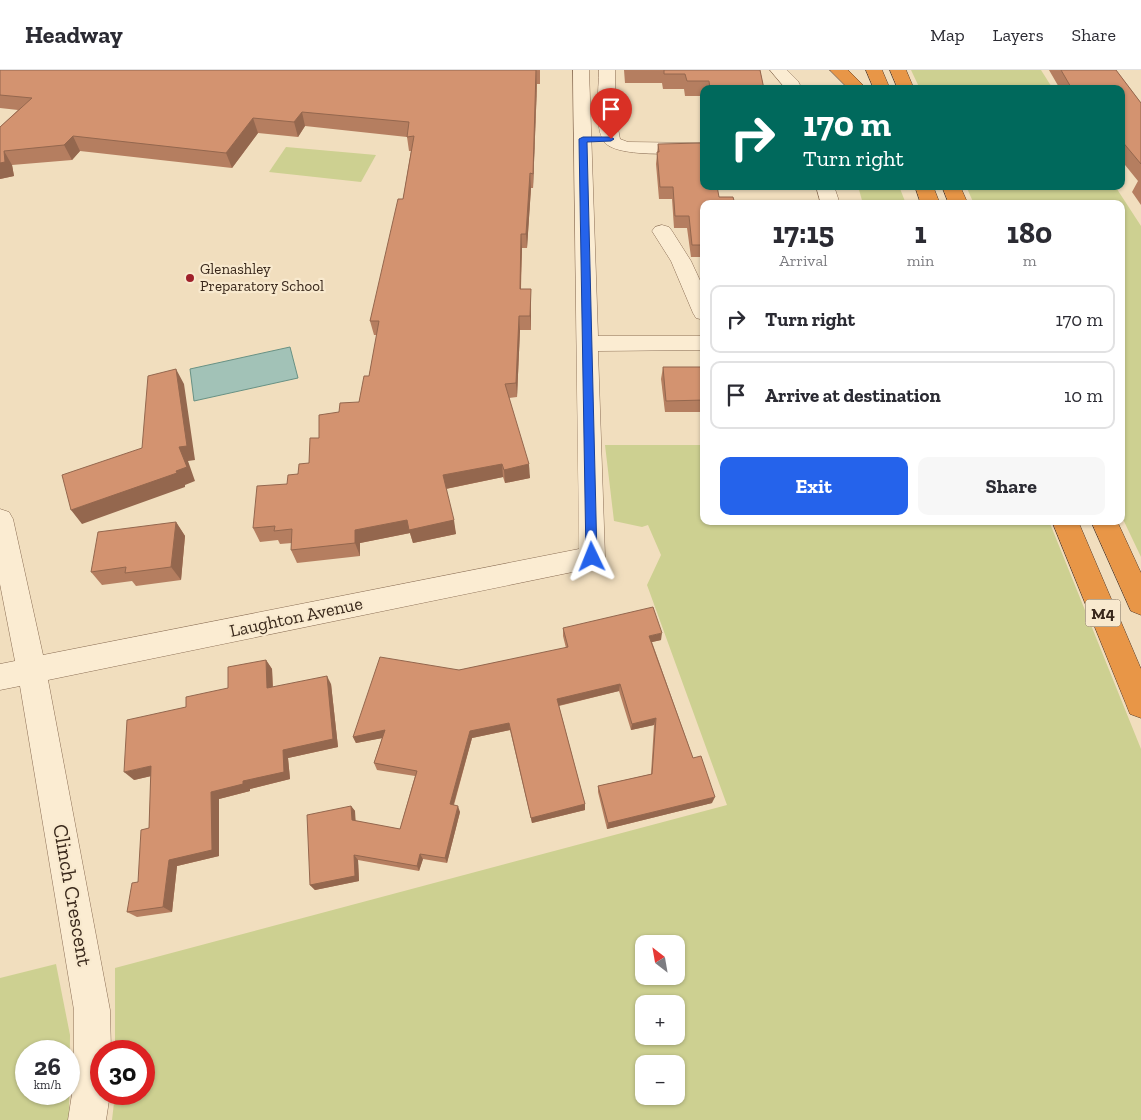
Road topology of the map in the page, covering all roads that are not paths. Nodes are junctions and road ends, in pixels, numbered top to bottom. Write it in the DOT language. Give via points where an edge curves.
graph roads {
  1 [pos="582,70"];
  2 [pos="607,70"];
  3 [pos="778,70"];
  4 [pos="838,70"];
  5 [pos="845,70"];
  6 [pos="874,70"];
  7 [pos="898,70"];
  8 [pos="792,85"];
  9 [pos="855,85"];
  10 [pos="857,85"];
  11 [pos="880,85"];
  12 [pos="904,85"];
  13 [pos="583,139"];
  14 [pos="611,139"];
  15 [pos="700,148"];
  16 [pos="662,231"];
  17 [pos="700,304"];
  18 [pos="700,343"];
  19 [pos="586,344"];
  20 [pos="0,519"];
  21 [pos="1067,525"];
  22 [pos="1106,525"];
  23 [pos="1141,603"];
  24 [pos="32,671"];
  25 [pos="0,678"];
  26 [pos="1141,704"];
  27 [pos="87,1120"];
  1 -- 13 [label="street"];
  2 -- 14 [label="street"];
  3 -- 8 [label="street"];
  4 -- 9 [label="highway"];
  5 -- 10 [label="highway"];
  6 -- 11 [label="highway"];
  7 -- 12 [label="highway"];
  13 -- 14 [label="street"];
  13 -- 19 [label="street"];
  14 -- 15 [label="street" via="626,147"];
  16 -- 17 [label="street" via="681,261"];
  18 -- 19 [label="street"];
  19 -- 24 [label="street, Laughton Avenue" via="592,557"];
  20 -- 24 [label="street, Clinch Crescent"];
  21 -- 26 [label="highway, M4"];
  22 -- 23 [label="highway, M4"];
  24 -- 25 [label="street, Laughton Avenue"];
  24 -- 27 [label="street, Clinch Crescent" via="92,1010 93,1081"];
}
